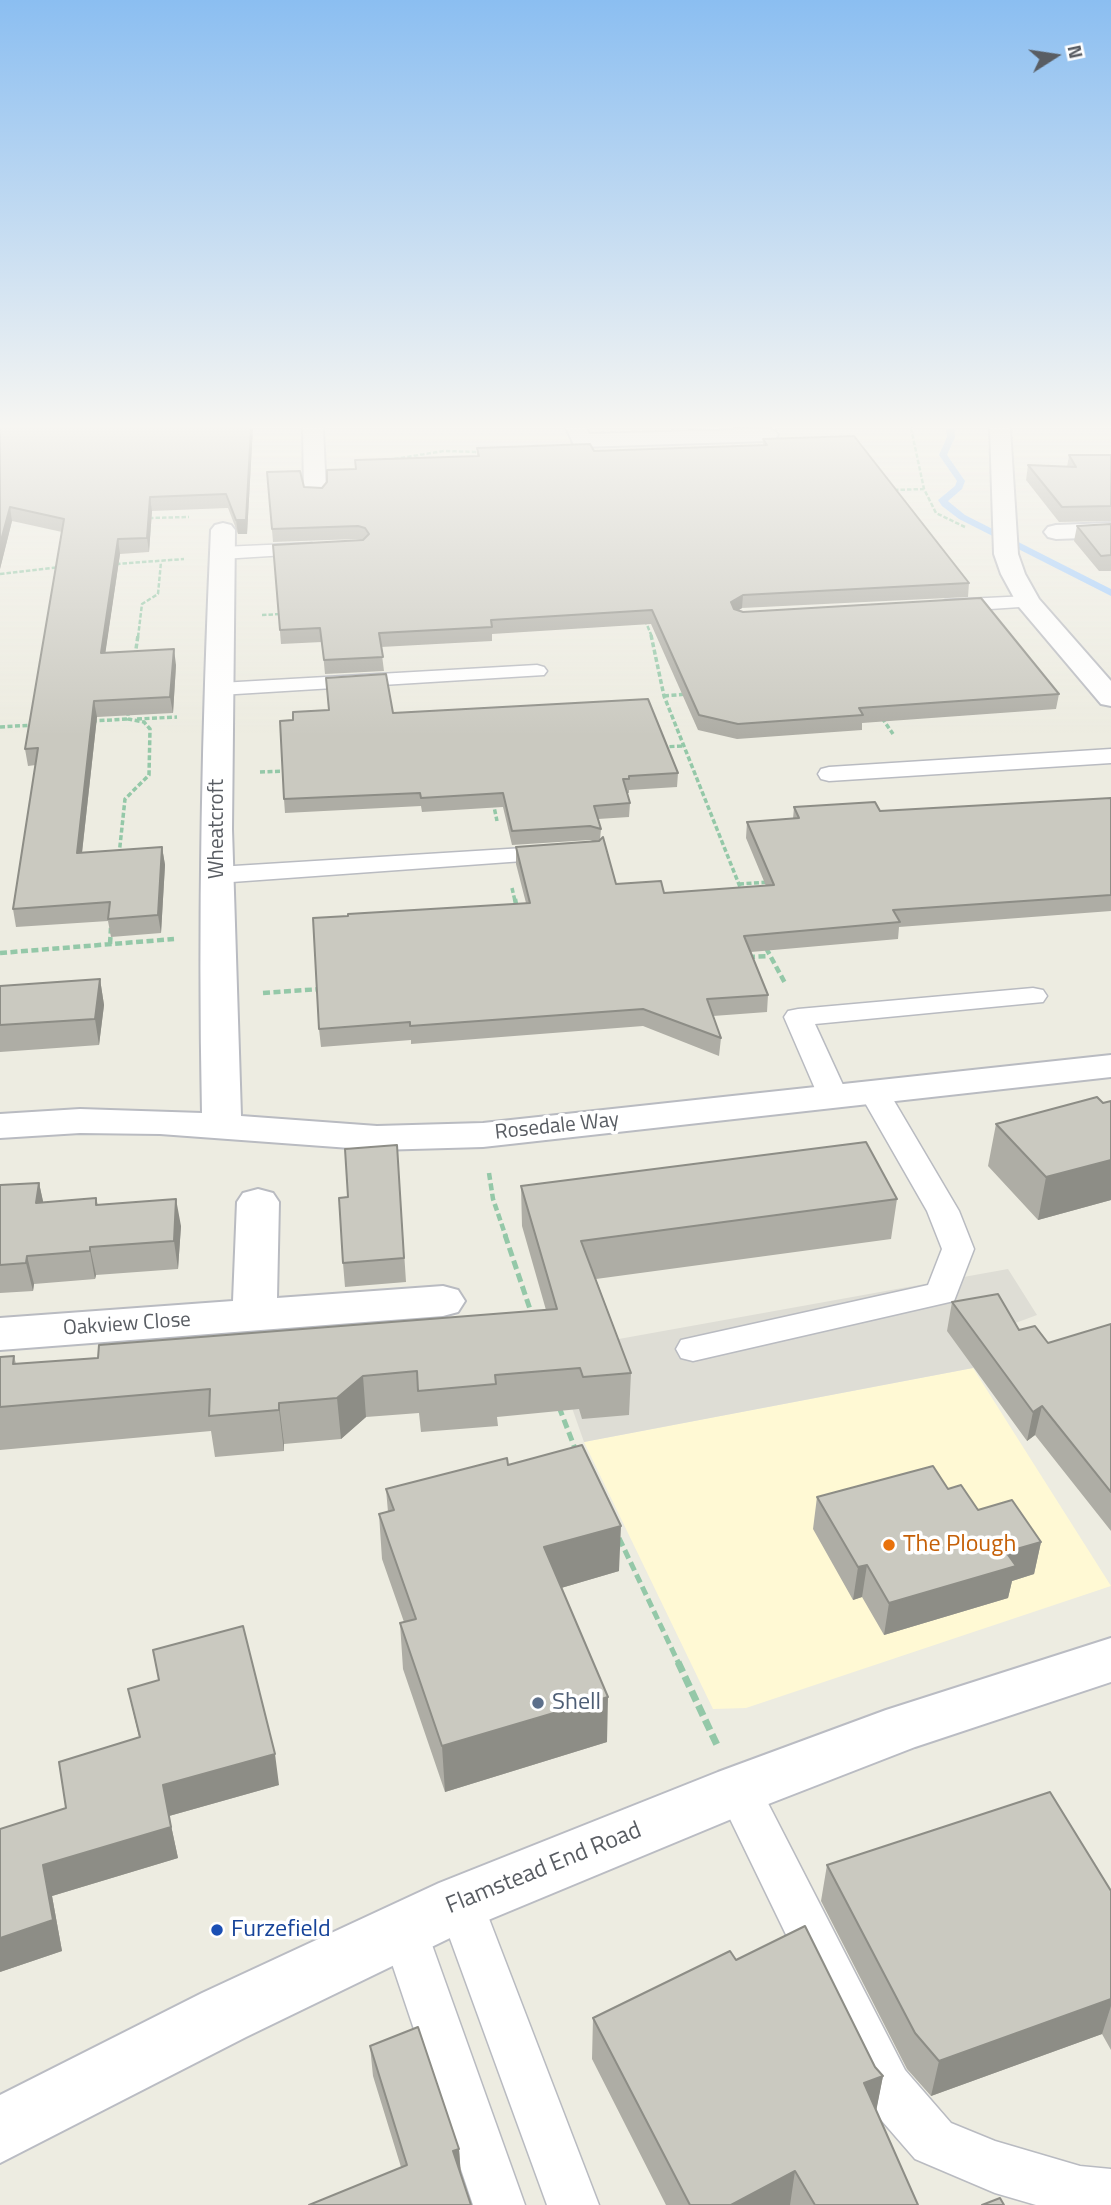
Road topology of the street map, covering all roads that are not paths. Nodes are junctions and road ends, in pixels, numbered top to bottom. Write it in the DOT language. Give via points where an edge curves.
graph roads {
  1 [pos="1006,531"];
  2 [pos="1086,531"];
  3 [pos="1056,532"];
  4 [pos="223,542"];
  5 [pos="331,548"];
  6 [pos="1028,602"];
  7 [pos="921,607"];
  8 [pos="537,671"];
  9 [pos="1111,698"];
  10 [pos="220,702"];
  11 [pos="1111,756"];
  12 [pos="829,774"];
  13 [pos="578,851"];
  14 [pos="218,875"];
  15 [pos="1033,996"];
  16 [pos="1111,1066"];
  17 [pos="875,1094"];
  18 [pos="834,1098"];
  19 [pos="0,1126"];
  20 [pos="222,1128"];
  21 [pos="258,1202"];
  22 [pos="443,1301"];
  23 [pos="255,1316"];
  24 [pos="0,1334"];
  25 [pos="693,1349"];
  26 [pos="1111,1660"];
  27 [pos="738,1790"];
  28 [pos="460,1903"];
  29 [pos="402,1928"];
  30 [pos="0,2130"];
  31 [pos="1111,2195"];
  32 [pos="499,2205"];
  33 [pos="572,2205"];
  1 -- 6 [label="street" via="1006,554"];
  2 -- 3 [label="street"];
  4 -- 5 [label="lane"];
  4 -- 10 [label="street, Wheatcroft"];
  6 -- 7 [label="lane"];
  6 -- 9 [label="street"];
  8 -- 10 [label="lane"];
  10 -- 14 [label="street, Wheatcroft"];
  11 -- 12 [label="lane"];
  13 -- 14 [label="lane"];
  14 -- 20 [label="street, Wheatcroft"];
  15 -- 18 [label="lane" via="799,1017"];
  16 -- 17 [label="street, Rosedale Way"];
  17 -- 18 [label="street, Rosedale Way"];
  17 -- 25 [label="lane" via="943,1211 958,1249 942,1293"];
  18 -- 20 [label="street, Rosedale Way" via="483,1135 377,1138"];
  19 -- 20 [label="street, Rosedale Way" via="80,1121"];
  21 -- 23 [label="street"];
  22 -- 23 [label="street, Oakview Close"];
  23 -- 24 [label="street, Oakview Close"];
  26 -- 27 [label="street, Flamstead End Road" via="905,1727"];
  27 -- 28 [label="street, Flamstead End Road"];
  27 -- 31 [label="lane" via="887,2088 933,2141 995,2167 1080,2192"];
  28 -- 29 [label="street, Flamstead End Road"];
  28 -- 33 [label="lane"];
  29 -- 30 [label="street, Flamstead End Road"];
  29 -- 32 [label="lane"];
}
